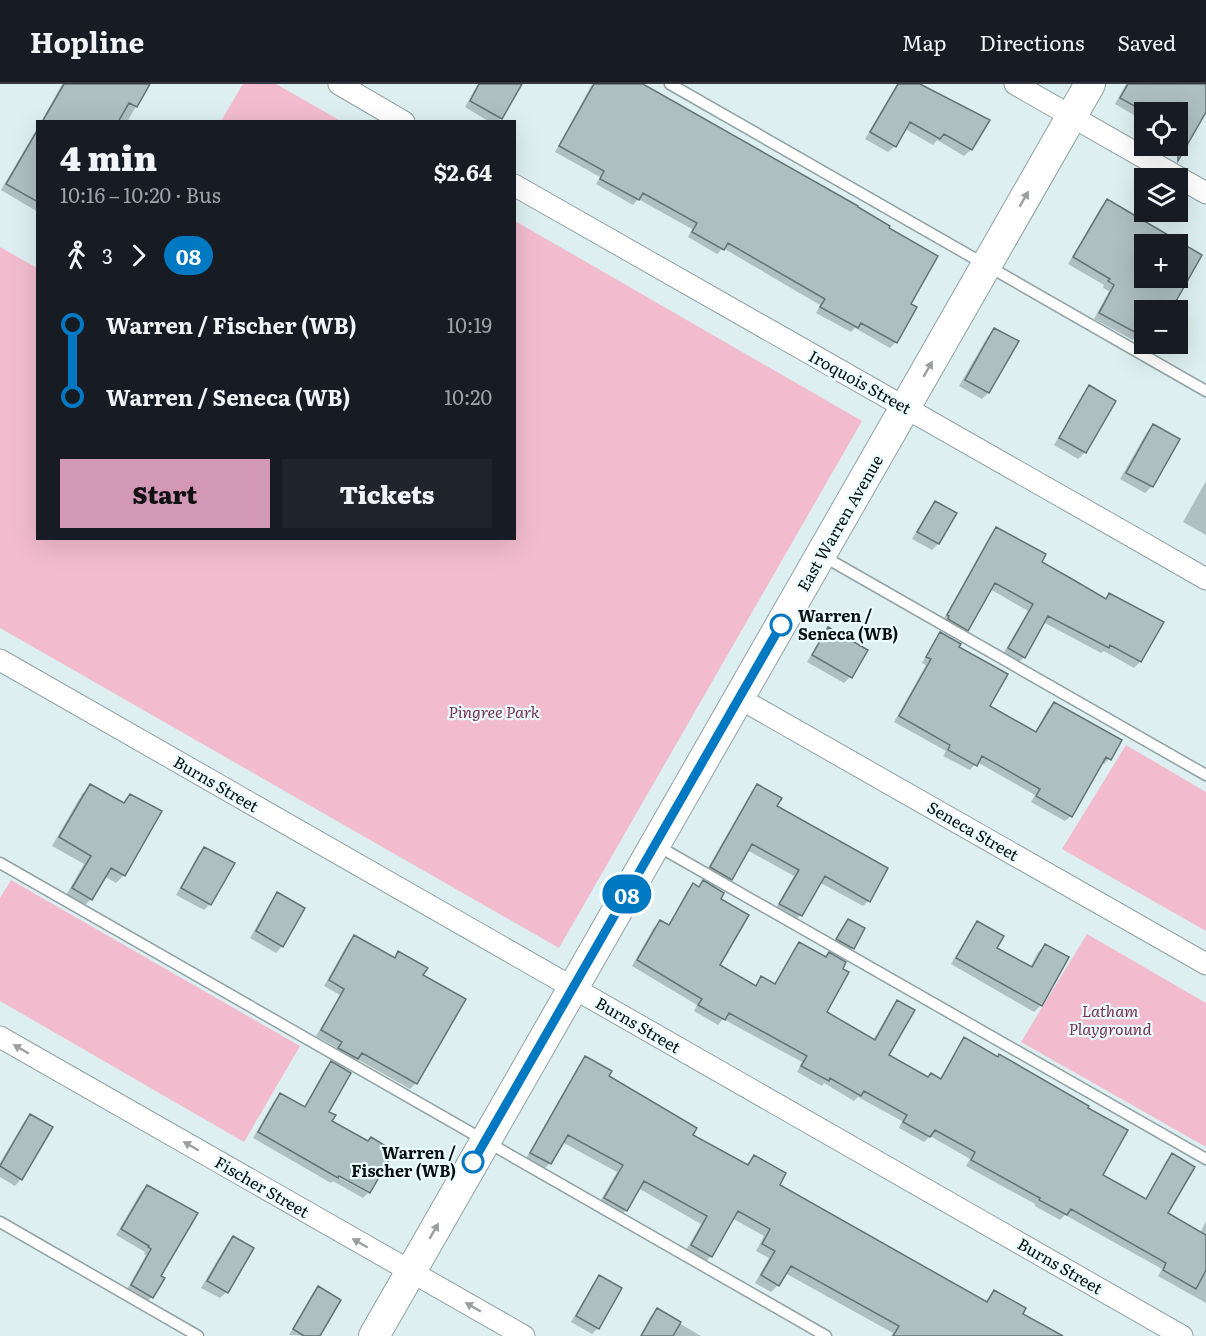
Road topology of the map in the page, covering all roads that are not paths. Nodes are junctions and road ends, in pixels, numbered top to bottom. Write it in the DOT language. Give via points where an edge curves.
graph roads {
  1 [pos="339,84"];
  2 [pos="670,84"];
  3 [pos="1015,84"];
  4 [pos="1090,84"];
  5 [pos="1072,117"];
  6 [pos="401,120"];
  7 [pos="516,186"];
  8 [pos="1206,193"];
  9 [pos="987,265"];
  10 [pos="1206,391"];
  11 [pos="905,408"];
  12 [pos="821,555"];
  13 [pos="1206,579"];
  14 [pos="0,660"];
  15 [pos="739,698"];
  16 [pos="1206,775"];
  17 [pos="656,844"];
  18 [pos="0,862"];
  19 [pos="1206,964"];
  20 [pos="574,988"];
  21 [pos="0,1037"];
  22 [pos="485,1142"];
  23 [pos="1206,1160"];
  24 [pos="0,1222"];
  25 [pos="411,1272"];
  26 [pos="198,1336"];
  27 [pos="374,1336"];
  28 [pos="524,1336"];
  29 [pos="826,1336"];
  30 [pos="1182,1336"];
  1 -- 6 [label="street"];
  2 -- 9 [label="lane"];
  3 -- 5 [label="street"];
  4 -- 5 [label="main road, East Warren Avenue"];
  5 -- 8 [label="street"];
  9 -- 5 [label="main road, East Warren Avenue, one-way"];
  7 -- 11 [label="street, Iroquois Street"];
  9 -- 10 [label="lane"];
  11 -- 9 [label="main road, East Warren Avenue, one-way"];
  11 -- 12 [label="main road, East Warren Avenue"];
  11 -- 13 [label="street, Iroquois Street"];
  12 -- 15 [label="main road, East Warren Avenue"];
  12 -- 16 [label="lane"];
  14 -- 20 [label="street, Burns Street"];
  15 -- 17 [label="main road, East Warren Avenue"];
  15 -- 19 [label="street, Seneca Street"];
  17 -- 20 [label="main road, East Warren Avenue"];
  17 -- 23 [label="lane"];
  18 -- 22 [label="lane"];
  20 -- 22 [label="main road, East Warren Avenue"];
  20 -- 30 [label="street, Burns Street"];
  25 -- 21 [label="street, Fischer Street, one-way"];
  25 -- 22 [label="main road, East Warren Avenue, one-way"];
  22 -- 29 [label="lane"];
  24 -- 26 [label="lane"];
  25 -- 27 [label="main road, East Warren Avenue"];
  28 -- 25 [label="street, Fischer Street, one-way"];
}
